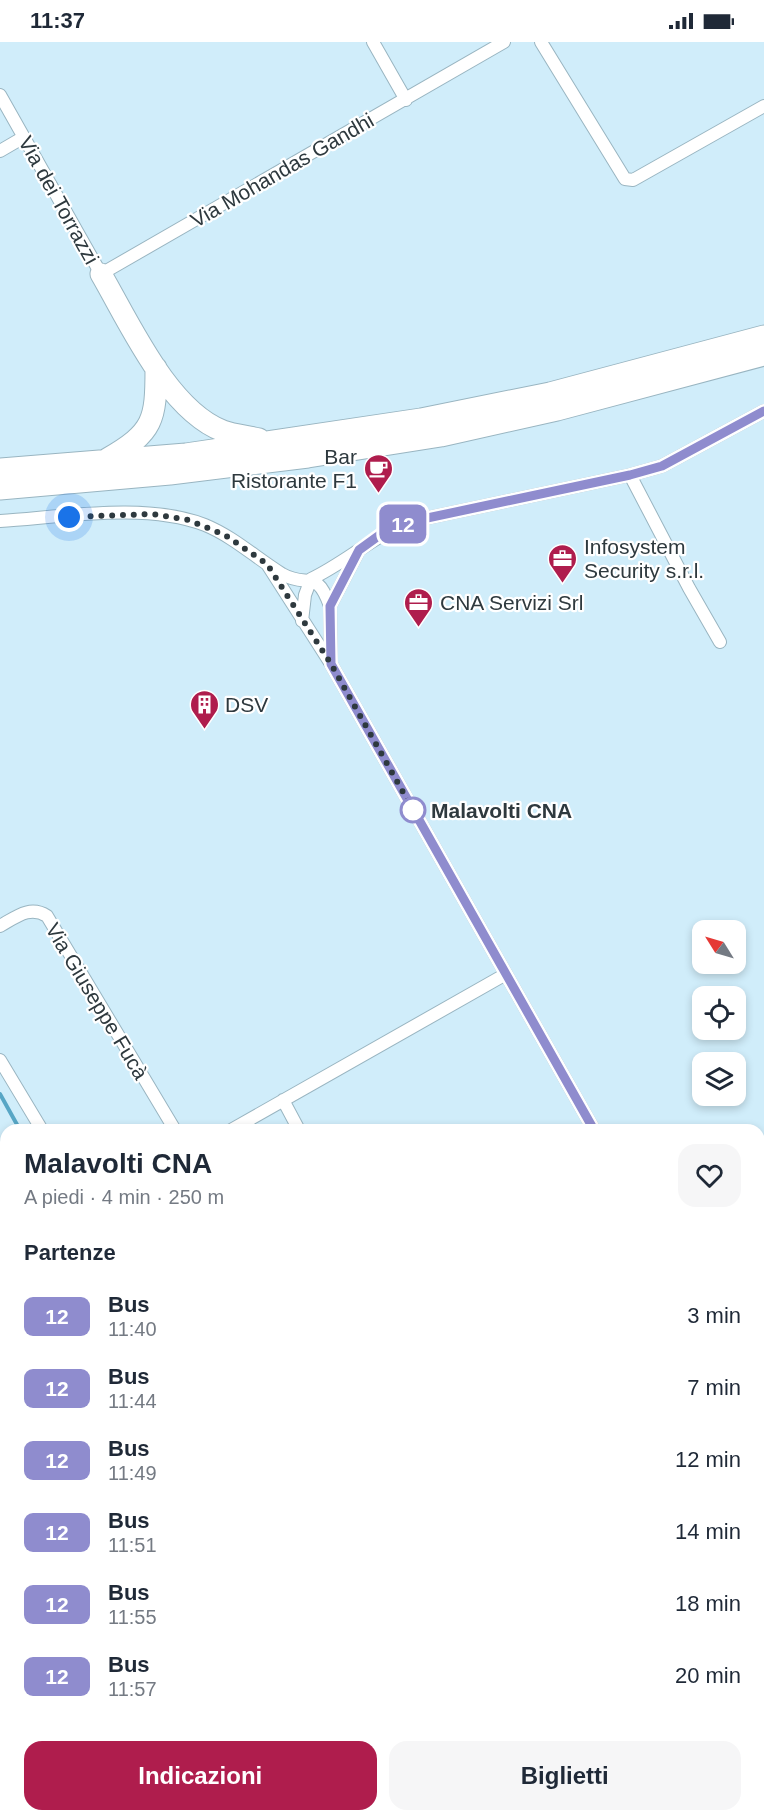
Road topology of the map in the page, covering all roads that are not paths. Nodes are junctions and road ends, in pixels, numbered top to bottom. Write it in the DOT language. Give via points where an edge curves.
graph roads {
  1 [pos="373,42"];
  2 [pos="504,42"];
  3 [pos="542,42"];
  4 [pos="0,95"];
  5 [pos="406,100"];
  6 [pos="764,106"];
  7 [pos="24,137"];
  8 [pos="0,151"];
  9 [pos="101,274"];
  10 [pos="764,336"];
  11 [pos="764,355"];
  12 [pos="156,368"];
  13 [pos="764,411"];
  14 [pos="272,441"];
  15 [pos="102,462"];
  16 [pos="0,469"];
  17 [pos="630,475"];
  18 [pos="0,489"];
  19 [pos="0,522"];
  20 [pos="359,550"];
  21 [pos="267,564"];
  22 [pos="311,579"];
  23 [pos="330,606"];
  24 [pos="302,621"];
  25 [pos="720,642"];
  26 [pos="331,664"];
  27 [pos="0,926"];
  28 [pos="506,974"];
  29 [pos="0,1060"];
  30 [pos="283,1100"];
  31 [pos="38,1124"];
  32 [pos="171,1124"];
  33 [pos="241,1124"];
  34 [pos="296,1124"];
  35 [pos="591,1124"];
  1 -- 5 [label="street"];
  2 -- 5 [label="street, Via Mohandas Gandhi"];
  3 -- 6 [label="street" via="625,179 633,180"];
  4 -- 7 [label="street, Via dei Torrazzi"];
  5 -- 9 [label="street, Via Mohandas Gandhi"];
  7 -- 8 [label="street"];
  7 -- 9 [label="street, Via dei Torrazzi"];
  9 -- 12 [label="highway"];
  10 -- 14 [label="highway" via="539,396 421,419"];
  11 -- 18 [label="highway" via="441,436 170,474"];
  12 -- 14 [label="highway" via="186,407 204,421 223,430"];
  12 -- 15 [label="highway" via="157,404 149,425 136,441"];
  13 -- 17 [label="street" via="662,466"];
  14 -- 15 [label="highway"];
  15 -- 16 [label="highway"];
  17 -- 20 [label="street" via="413,521 388,529"];
  17 -- 25 [label="street"];
  19 -- 21 [label="street" via="153,514 204,525"];
  20 -- 22 [label="street"];
  20 -- 23 [label="street"];
  21 -- 22 [label="street" via="286,576"];
  21 -- 24 [label="street"];
  22 -- 23 [label="street" via="324,588"];
  22 -- 24 [label="street"];
  23 -- 26 [label="street"];
  24 -- 26 [label="street"];
  26 -- 28 [label="street"];
  27 -- 32 [label="street, Via Giuseppe Fucà" via="26,912 47,916"];
  28 -- 30 [label="street"];
  28 -- 35 [label="street"];
  29 -- 31 [label="street"];
  30 -- 33 [label="street"];
  30 -- 34 [label="street"];
}
